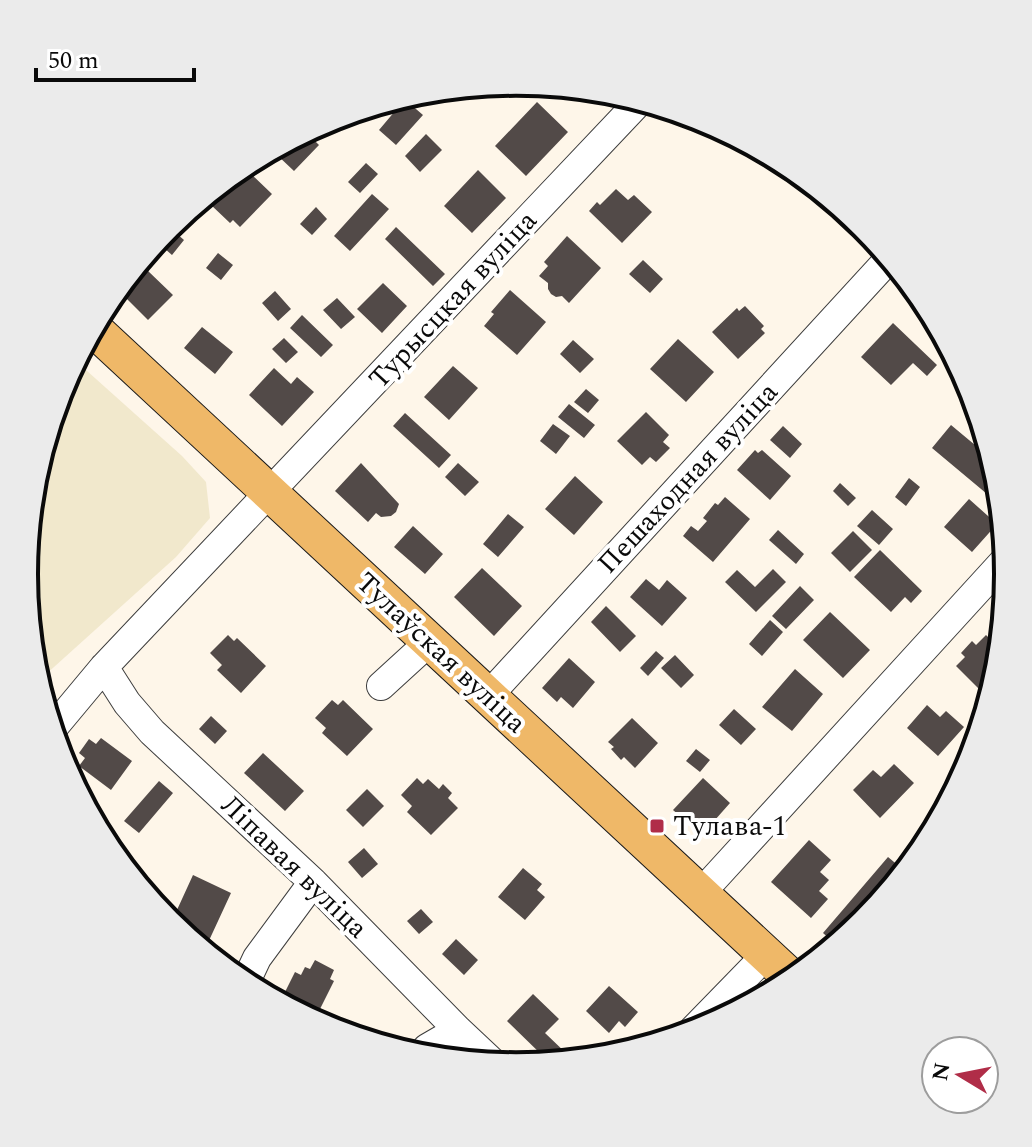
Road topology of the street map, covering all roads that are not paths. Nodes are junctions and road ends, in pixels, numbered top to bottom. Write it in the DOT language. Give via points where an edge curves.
graph roads {
  1 [pos="631,110"];
  2 [pos="882,267"];
  3 [pos="101,336"];
  4 [pos="269,494"];
  5 [pos="994,572"];
  6 [pos="428,643"];
  7 [pos="104,667"];
  8 [pos="381,686"];
  9 [pos="488,696"];
  10 [pos="61,719"];
  11 [pos="313,882"];
  12 [pos="701,893"];
  13 [pos="777,964"];
  14 [pos="251,971"];
  15 [pos="732,999"];
  16 [pos="458,1030"];
  17 [pos="434,1044"];
  18 [pos="479,1049"];
  1 -- 4 [label="street, Турысцкая вуліца"];
  2 -- 9 [label="street, Пешаходная вуліца"];
  3 -- 4 [label="main road, Тулаўская вуліца"];
  4 -- 6 [label="main road, Тулаўская вуліца"];
  4 -- 7 [label="street, Турысцкая вуліца"];
  5 -- 12 [label="street"];
  6 -- 8 [label="street"];
  6 -- 9 [label="main road, Тулаўская вуліца"];
  7 -- 10 [label="street, Турысцкая вуліца"];
  7 -- 11 [label="street, Ліпавая вуліца" via="152,732"];
  9 -- 12 [label="main road, Тулаўская вуліца"];
  11 -- 14 [label="street"];
  11 -- 16 [label="street, Ліпавая вуліца"];
  12 -- 13 [label="main road, Тулаўская вуліца"];
  13 -- 15 [label="street"];
  16 -- 17 [label="street"];
  16 -- 18 [label="street, Ліпавая вуліца"];
}
